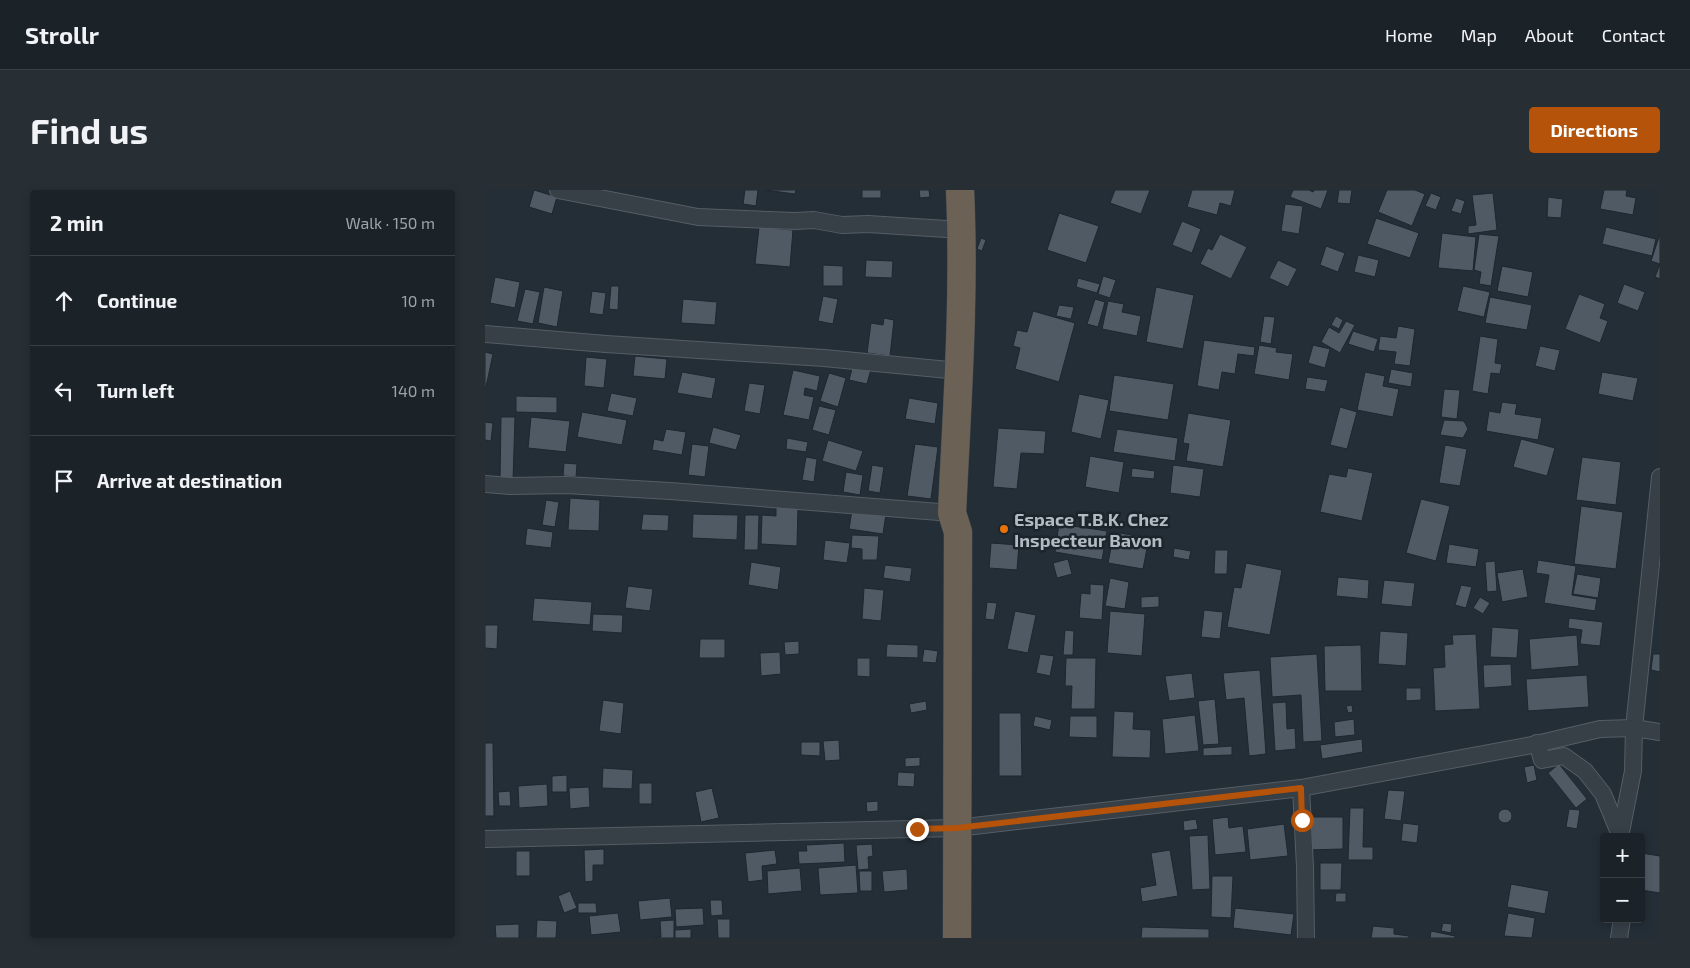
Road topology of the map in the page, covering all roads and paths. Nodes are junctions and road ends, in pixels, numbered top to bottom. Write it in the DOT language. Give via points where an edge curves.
graph roads {
  1 [pos="558,190"];
  2 [pos="960,190"];
  3 [pos="962,230"];
  4 [pos="485,334"];
  5 [pos="959,371"];
  6 [pos="1660,477"];
  7 [pos="485,484"];
  8 [pos="952,513"];
  9 [pos="1634,728"];
  10 [pos="1660,732"];
  11 [pos="1537,742"];
  12 [pos="1301,788"];
  13 [pos="957,828"];
  14 [pos="1619,833"];
  15 [pos="1621,833"];
  16 [pos="485,840"];
  17 [pos="1621,923"];
  18 [pos="957,938"];
  19 [pos="1306,938"];
  20 [pos="1619,938"];
  1 -- 3 [label="street" via="698,217 814,220 843,225"];
  2 -- 3 [label="highway"];
  3 -- 5 [label="highway"];
  4 -- 5 [label="street"];
  5 -- 8 [label="highway"];
  6 -- 9 [label="street"];
  7 -- 8 [label="street" via="670,491"];
  8 -- 13 [label="highway" via="958,532"];
  9 -- 10 [label="street"];
  9 -- 11 [label="street" via="1600,729"];
  9 -- 15 [label="street" via="1633,771"];
  11 -- 12 [label="street"];
  11 -- 14 [label="street" via="1542,760 1564,756 1585,771 1603,794"];
  12 -- 13 [label="street"];
  12 -- 19 [label="street"];
  13 -- 16 [label="street"];
  13 -- 18 [label="highway"];
  17 -- 20 [label="street"];
}
